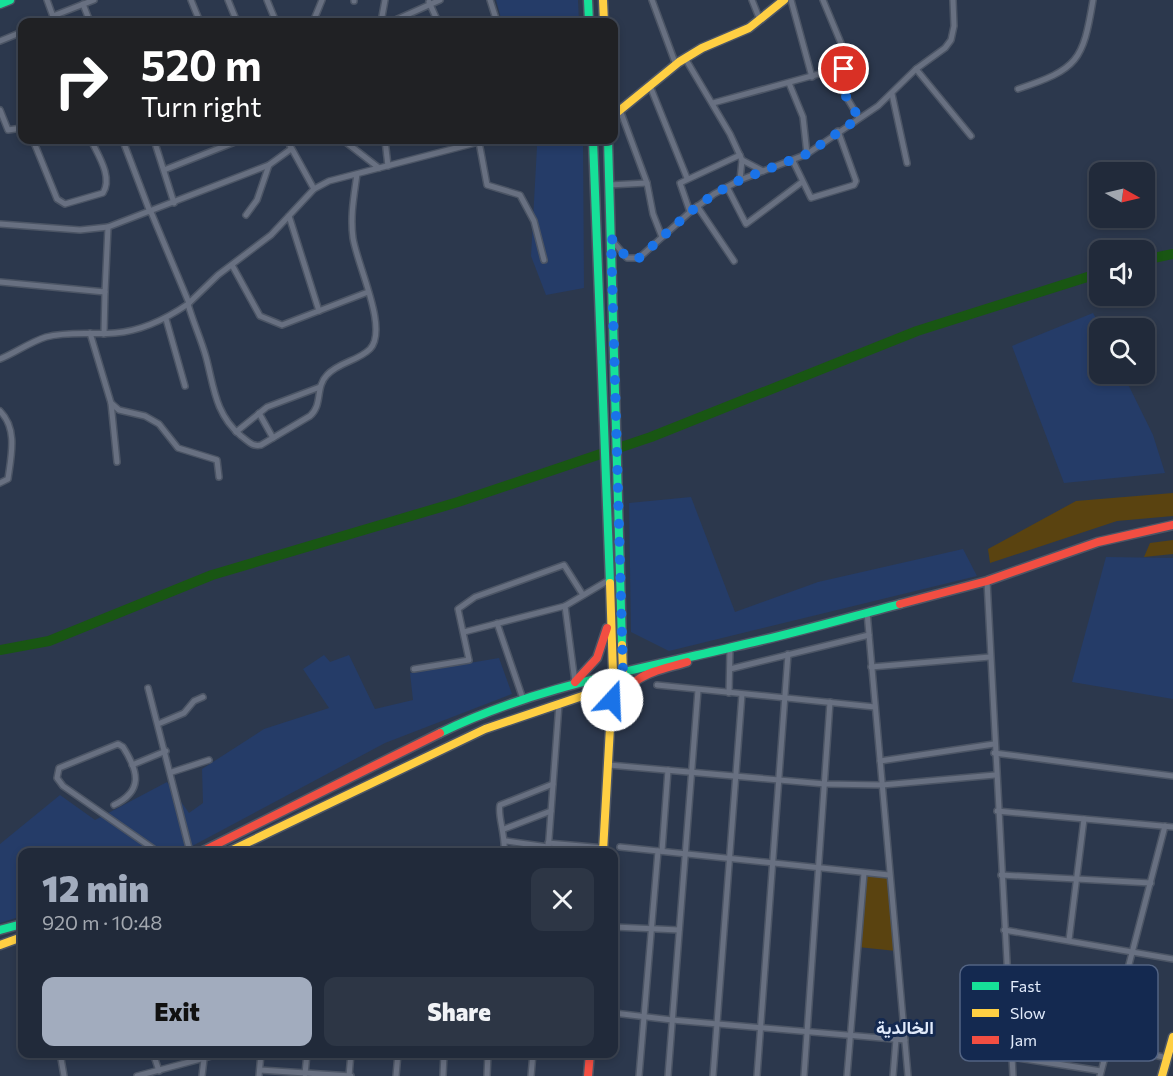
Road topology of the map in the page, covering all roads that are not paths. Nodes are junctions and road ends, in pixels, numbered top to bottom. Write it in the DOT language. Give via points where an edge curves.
graph roads {
  1 [pos="10,0"];
  2 [pos="47,0"];
  3 [pos="94,0"];
  4 [pos="191,0"];
  5 [pos="228,0"];
  6 [pos="267,0"];
  7 [pos="322,0"];
  8 [pos="386,0"];
  9 [pos="440,0"];
  10 [pos="490,0"];
  11 [pos="588,0"];
  12 [pos="603,0"];
  13 [pos="652,0"];
  14 [pos="752,0"];
  15 [pos="784,0"];
  16 [pos="791,0"];
  17 [pos="822,0"];
  18 [pos="953,0"];
  19 [pos="1094,0"];
  20 [pos="429,2"];
  21 [pos="0,4"];
  22 [pos="83,4"];
  23 [pos="54,18"];
  24 [pos="56,18"];
  25 [pos="88,18"];
  26 [pos="197,18"];
  27 [pos="235,18"];
  28 [pos="274,18"];
  29 [pos="315,18"];
  30 [pos="382,18"];
  31 [pos="399,18"];
  32 [pos="436,18"];
  33 [pos="496,18"];
  34 [pos="589,18"];
  35 [pos="604,18"];
  36 [pos="760,20"];
  37 [pos="18,33"];
  38 [pos="0,40"];
  39 [pos="686,58"];
  40 [pos="676,65"];
  41 [pos="916,69"];
  42 [pos="836,71"];
  43 [pos="812,77"];
  44 [pos="789,83"];
  45 [pos="650,86"];
  46 [pos="1018,89"];
  47 [pos="892,94"];
  48 [pos="713,103"];
  49 [pos="0,110"];
  50 [pos="618,110"];
  51 [pos="618,117"];
  52 [pos="859,118"];
  53 [pos="18,129"];
  54 [pos="838,131"];
  55 [pos="971,136"];
  56 [pos="35,144"];
  57 [pos="94,144"];
  58 [pos="124,144"];
  59 [pos="155,144"];
  60 [pos="230,144"];
  61 [pos="289,144"];
  62 [pos="348,144"];
  63 [pos="385,144"];
  64 [pos="470,144"];
  65 [pos="481,144"];
  66 [pos="593,144"];
  67 [pos="608,144"];
  68 [pos="291,149"];
  69 [pos="807,154"];
  70 [pos="741,158"];
  71 [pos="793,161"];
  72 [pos="907,163"];
  73 [pos="269,165"];
  74 [pos="388,166"];
  75 [pos="380,168"];
  76 [pos="164,170"];
  77 [pos="762,171"];
  78 [pos="357,174"];
  79 [pos="687,178"];
  80 [pos="740,180"];
  81 [pos="802,182"];
  82 [pos="647,183"];
  83 [pos="609,185"];
  84 [pos="727,187"];
  85 [pos="314,189"];
  86 [pos="174,203"];
  87 [pos="697,206"];
  88 [pos="150,212"];
  89 [pos="690,212"];
  90 [pos="246,215"];
  91 [pos="289,216"];
  92 [pos="0,225"];
  93 [pos="108,227"];
  94 [pos="662,237"];
  95 [pos="611,238"];
  96 [pos="544,260"];
  97 [pos="734,261"];
  98 [pos="232,265"];
  99 [pos="0,282"];
  100 [pos="105,292"];
  101 [pos="368,292"];
  102 [pos="188,303"];
  103 [pos="319,311"];
  104 [pos="166,319"];
  105 [pos="90,333"];
  106 [pos="104,334"];
  107 [pos="0,359"];
  108 [pos="185,386"];
  109 [pos="320,387"];
  110 [pos="111,403"];
  111 [pos="0,411"];
  112 [pos="259,413"];
  113 [pos="236,432"];
  114 [pos="273,438"];
  115 [pos="117,462"];
  116 [pos="219,477"];
  117 [pos="0,483"];
  118 [pos="1173,525"];
  119 [pos="1173,531"];
  120 [pos="1139,533"];
  121 [pos="609,580"];
  122 [pos="987,581"];
  123 [pos="583,596"];
  124 [pos="565,606"];
  125 [pos="867,612"];
  126 [pos="610,613"];
  127 [pos="497,623"];
  128 [pos="464,632"];
  129 [pos="869,635"];
  130 [pos="735,648"];
  131 [pos="788,654"];
  132 [pos="990,657"];
  133 [pos="871,667"];
  134 [pos="414,669"];
  135 [pos="730,669"];
  136 [pos="623,672"];
  137 [pos="613,674"];
  138 [pos="573,684"];
  139 [pos="612,686"];
  140 [pos="657,686"];
  141 [pos="148,688"];
  142 [pos="698,690"];
  143 [pos="729,693"];
  144 [pos="742,694"];
  145 [pos="586,695"];
  146 [pos="203,697"];
  147 [pos="785,698"];
  148 [pos="523,699"];
  149 [pos="830,702"];
  150 [pos="559,704"];
  151 [pos="875,706"];
  152 [pos="612,714"];
  153 [pos="158,724"];
  154 [pos="994,744"];
  155 [pos="610,749"];
  156 [pos="166,751"];
  157 [pos="994,753"];
  158 [pos="209,759"];
  159 [pos="880,761"];
  160 [pos="132,765"];
  161 [pos="609,765"];
  162 [pos="668,770"];
  163 [pos="172,772"];
  164 [pos="690,772"];
  165 [pos="995,775"];
  166 [pos="1173,776"];
  167 [pos="736,777"];
  168 [pos="779,780"];
  169 [pos="553,784"];
  170 [pos="825,784"];
  171 [pos="882,785"];
  172 [pos="114,805"];
  173 [pos="551,811"];
  174 [pos="998,811"];
  175 [pos="1084,819"];
  176 [pos="1165,826"];
  177 [pos="1173,826"];
  178 [pos="504,829"];
  179 [pos="506,842"];
  180 [pos="620,847"];
  181 [pos="152,848"];
  182 [pos="189,848"];
  183 [pos="209,848"];
  184 [pos="236,848"];
  185 [pos="505,848"];
  186 [pos="548,848"];
  187 [pos="603,848"];
  188 [pos="660,851"];
  189 [pos="683,854"];
  190 [pos="730,859"];
  191 [pos="773,864"];
  192 [pos="819,868"];
  193 [pos="864,873"];
  194 [pos="889,875"];
  195 [pos="1001,875"];
  196 [pos="1077,879"];
  197 [pos="1151,883"];
  198 [pos="18,925"];
  199 [pos="618,927"];
  200 [pos="652,928"];
  201 [pos="0,930"];
  202 [pos="679,930"];
  203 [pos="1004,930"];
  204 [pos="18,938"];
  205 [pos="1069,940"];
  206 [pos="0,945"];
  207 [pos="1134,950"];
  208 [pos="1173,959"];
  209 [pos="1006,965"];
  210 [pos="1130,965"];
  211 [pos="618,1014"];
  212 [pos="644,1017"];
  213 [pos="672,1020"];
  214 [pos="717,1024"];
  215 [pos="761,1028"];
  216 [pos="807,1032"];
  217 [pos="850,1035"];
  218 [pos="1173,1037"];
  219 [pos="896,1039"];
  220 [pos="905,1040"];
  221 [pos="1158,1056"];
  222 [pos="61,1058"];
  223 [pos="155,1058"];
  224 [pos="207,1058"];
  225 [pos="260,1058"];
  226 [pos="307,1058"];
  227 [pos="351,1058"];
  228 [pos="398,1058"];
  229 [pos="444,1058"];
  230 [pos="488,1058"];
  231 [pos="533,1058"];
  232 [pos="590,1058"];
  233 [pos="1167,1058"];
  234 [pos="204,1059"];
  235 [pos="1011,1061"];
  236 [pos="1032,1061"];
  237 [pos="159,1071"];
  238 [pos="259,1073"];
  239 [pos="305,1074"];
  240 [pos="1101,1074"];
  241 [pos="64,1076"];
  242 [pos="137,1076"];
  243 [pos="202,1076"];
  244 [pos="350,1076"];
  245 [pos="396,1076"];
  246 [pos="443,1076"];
  247 [pos="487,1076"];
  248 [pos="531,1076"];
  249 [pos="588,1076"];
  250 [pos="639,1076"];
  251 [pos="668,1076"];
  252 [pos="713,1076"];
  253 [pos="757,1076"];
  254 [pos="804,1076"];
  255 [pos="847,1076"];
  256 [pos="893,1076"];
  257 [pos="908,1076"];
  258 [pos="1013,1076"];
  259 [pos="1162,1076"];
  1 -- 21 [label="street"];
  2 -- 23 [label="street"];
  3 -- 22 [label="street"];
  4 -- 26 [label="street"];
  5 -- 27 [label="street"];
  6 -- 28 [label="street"];
  7 -- 29 [label="street"];
  8 -- 30 [label="street"];
  9 -- 20 [label="street"];
  10 -- 33 [label="street"];
  11 -- 34 [label="street"];
  12 -- 35 [label="street"];
  13 -- 40 [label="street"];
  14 -- 36 [label="street"];
  15 -- 36 [label="street"];
  16 -- 43 [label="street"];
  17 -- 42 [label="street" via="848,60 848,66"];
  18 -- 41 [label="street" via="951,40"];
  19 -- 46 [label="street" via="1089,30 1077,60 1047,79"];
  20 -- 31 [label="street"];
  20 -- 32 [label="street"];
  22 -- 24 [label="street"];
  22 -- 25 [label="street"];
  36 -- 39 [label="street"];
  37 -- 38 [label="street"];
  39 -- 40 [label="street"];
  39 -- 48 [label="street"];
  40 -- 45 [label="street"];
  41 -- 47 [label="street"];
  41 -- 55 [label="street"];
  42 -- 43 [label="street"];
  42 -- 52 [label="street"];
  43 -- 44 [label="street"];
  44 -- 48 [label="street"];
  44 -- 69 [label="street" via="803,117"];
  45 -- 50 [label="street"];
  45 -- 79 [label="street"];
  47 -- 52 [label="street"];
  47 -- 72 [label="street"];
  48 -- 70 [label="street"];
  49 -- 53 [label="street" via="8,130"];
  51 -- 82 [label="street"];
  52 -- 54 [label="street"];
  54 -- 69 [label="street"];
  54 -- 81 [label="street" via="856,183 815,198 809,196"];
  56 -- 57 [label="street" via="57,199 65,204 103,193 105,189 104,169"];
  58 -- 88 [label="street"];
  59 -- 76 [label="street"];
  60 -- 76 [label="street"];
  61 -- 68 [label="street"];
  62 -- 75 [label="street"];
  63 -- 74 [label="street"];
  64 -- 74 [label="street"];
  65 -- 96 [label="street" via="487,185 520,195 534,220"];
  66 -- 121 [label="street"];
  67 -- 83 [label="street"];
  68 -- 73 [label="street"];
  68 -- 85 [label="street"];
  69 -- 71 [label="street"];
  70 -- 77 [label="street"];
  70 -- 79 [label="street"];
  70 -- 80 [label="street"];
  71 -- 77 [label="street"];
  71 -- 81 [label="street"];
  73 -- 86 [label="street"];
  73 -- 90 [label="street" via="257,200"];
  74 -- 75 [label="street"];
  75 -- 78 [label="street"];
  76 -- 86 [label="street"];
  77 -- 80 [label="street"];
  78 -- 85 [label="street"];
  78 -- 101 [label="street" via="352,222 358,262"];
  79 -- 89 [label="street" via="680,183"];
  80 -- 84 [label="street"];
  81 -- 84 [label="street" via="746,224"];
  82 -- 83 [label="street"];
  82 -- 94 [label="street"];
  83 -- 95 [label="street"];
  84 -- 87 [label="street"];
  85 -- 91 [label="street"];
  86 -- 88 [label="street"];
  87 -- 89 [label="street"];
  87 -- 97 [label="street"];
  88 -- 93 [label="street"];
  88 -- 102 [label="street"];
  89 -- 94 [label="street"];
  91 -- 98 [label="street"];
  91 -- 103 [label="street"];
  92 -- 93 [label="street" via="80,230"];
  93 -- 100 [label="street"];
  94 -- 95 [label="street" via="634,260 627,258"];
  95 -- 136 [label="street"];
  98 -- 102 [label="street"];
  98 -- 103 [label="street" via="260,316 282,325"];
  99 -- 100 [label="street"];
  100 -- 106 [label="street"];
  101 -- 103 [label="street"];
  101 -- 109 [label="street" via="377,324 376,340 370,349 325,376"];
  102 -- 104 [label="street"];
  102 -- 113 [label="street" via="207,358 214,395 227,423"];
  104 -- 106 [label="street"];
  104 -- 108 [label="street"];
  105 -- 106 [label="street"];
  105 -- 107 [label="street" via="45,338"];
  105 -- 110 [label="street"];
  109 -- 112 [label="street"];
  109 -- 114 [label="street" via="315,411"];
  110 -- 115 [label="street"];
  110 -- 116 [label="street" via="119,410 159,424 178,448 217,460"];
  111 -- 117 [label="street" via="11,429 12,439 8,479"];
  112 -- 113 [label="street"];
  112 -- 114 [label="street"];
  113 -- 114 [label="street" via="257,446"];
  118 -- 120 [label="street"];
  119 -- 120 [label="street"];
  120 -- 122 [label="street" via="1098,542"];
  121 -- 123 [label="street"];
  121 -- 126 [label="street"];
  122 -- 125 [label="street"];
  122 -- 132 [label="street"];
  123 -- 124 [label="street"];
  123 -- 128 [label="street" via="566,566 561,565 468,601 458,609"];
  124 -- 127 [label="street"];
  124 -- 138 [label="street"];
  125 -- 129 [label="street"];
  125 -- 130 [label="street"];
  126 -- 137 [label="street"];
  126 -- 138 [label="street" via="595,665"];
  127 -- 128 [label="street"];
  127 -- 148 [label="street"];
  128 -- 134 [label="street" via="470,656 466,662"];
  129 -- 131 [label="street"];
  129 -- 133 [label="street"];
  130 -- 135 [label="street"];
  130 -- 136 [label="street"];
  130 -- 155 [label="street" via="629,683 620,697"];
  131 -- 135 [label="street"];
  131 -- 147 [label="street"];
  132 -- 133 [label="street"];
  132 -- 154 [label="street"];
  133 -- 151 [label="street"];
  135 -- 143 [label="street"];
  136 -- 137 [label="street"];
  136 -- 139 [label="street"];
  137 -- 138 [label="street"];
  137 -- 139 [label="street"];
  138 -- 148 [label="street"];
  139 -- 145 [label="street"];
  139 -- 152 [label="street"];
  140 -- 142 [label="street"];
  141 -- 153 [label="street"];
  142 -- 143 [label="street"];
  142 -- 164 [label="street"];
  143 -- 144 [label="street"];
  144 -- 147 [label="street"];
  144 -- 167 [label="street"];
  145 -- 150 [label="street"];
  145 -- 152 [label="street" via="601,701"];
  146 -- 153 [label="street" via="184,713"];
  147 -- 149 [label="street"];
  147 -- 168 [label="street"];
  148 -- 183 [label="street" via="475,716"];
  149 -- 151 [label="street"];
  149 -- 170 [label="street"];
  150 -- 169 [label="street"];
  150 -- 184 [label="street" via="485,729"];
  151 -- 159 [label="street"];
  152 -- 155 [label="street"];
  153 -- 156 [label="street"];
  154 -- 157 [label="street"];
  154 -- 159 [label="street"];
  155 -- 161 [label="street"];
  156 -- 160 [label="street"];
  156 -- 163 [label="street"];
  157 -- 165 [label="street"];
  157 -- 166 [label="street"];
  158 -- 163 [label="street"];
  159 -- 171 [label="street"];
  160 -- 172 [label="street" via="135,789 129,798"];
  160 -- 181 [label="street" via="118,744 59,768 57,778 71,793"];
  161 -- 162 [label="street"];
  161 -- 187 [label="street"];
  162 -- 164 [label="street"];
  162 -- 188 [label="street"];
  163 -- 182 [label="street"];
  164 -- 167 [label="street"];
  164 -- 189 [label="street"];
  165 -- 171 [label="street"];
  165 -- 174 [label="street"];
  167 -- 168 [label="street"];
  167 -- 190 [label="street"];
  168 -- 170 [label="street"];
  168 -- 191 [label="street"];
  169 -- 173 [label="street"];
  169 -- 178 [label="street" via="500,805"];
  170 -- 171 [label="street"];
  170 -- 192 [label="street"];
  171 -- 194 [label="street"];
  173 -- 178 [label="street"];
  173 -- 186 [label="street"];
  174 -- 175 [label="street"];
  174 -- 195 [label="street"];
  175 -- 176 [label="street"];
  175 -- 196 [label="street"];
  176 -- 177 [label="street"];
  176 -- 197 [label="street"];
  178 -- 179 [label="street"];
  179 -- 185 [label="street"];
  179 -- 186 [label="street"];
  180 -- 188 [label="street"];
  188 -- 189 [label="street"];
  188 -- 200 [label="street"];
  189 -- 190 [label="street"];
  189 -- 202 [label="street"];
  190 -- 191 [label="street"];
  190 -- 214 [label="street"];
  191 -- 192 [label="street"];
  191 -- 215 [label="street"];
  192 -- 193 [label="street"];
  192 -- 216 [label="street"];
  193 -- 194 [label="street"];
  193 -- 217 [label="street"];
  194 -- 220 [label="street"];
  195 -- 196 [label="street"];
  195 -- 203 [label="street"];
  196 -- 197 [label="street"];
  196 -- 205 [label="street"];
  197 -- 207 [label="street"];
  198 -- 201 [label="street"];
  199 -- 200 [label="street"];
  200 -- 202 [label="street"];
  200 -- 212 [label="street"];
  202 -- 213 [label="street"];
  203 -- 205 [label="street"];
  203 -- 209 [label="street"];
  204 -- 206 [label="street"];
  205 -- 207 [label="street"];
  207 -- 208 [label="street"];
  207 -- 210 [label="street"];
  211 -- 212 [label="street"];
  212 -- 213 [label="street"];
  212 -- 250 [label="street"];
  213 -- 214 [label="street"];
  213 -- 251 [label="street"];
  214 -- 215 [label="street"];
  214 -- 252 [label="street"];
  215 -- 216 [label="street"];
  215 -- 253 [label="street"];
  216 -- 217 [label="street"];
  216 -- 254 [label="street"];
  217 -- 219 [label="street"];
  217 -- 255 [label="street"];
  218 -- 233 [label="street"];
  219 -- 220 [label="street"];
  219 -- 256 [label="street"];
  220 -- 257 [label="street"];
  221 -- 233 [label="street"];
  222 -- 241 [label="street"];
  223 -- 237 [label="street"];
  224 -- 234 [label="street"];
  225 -- 238 [label="street"];
  226 -- 239 [label="street"];
  227 -- 244 [label="street"];
  228 -- 245 [label="street"];
  229 -- 246 [label="street"];
  230 -- 247 [label="street"];
  231 -- 248 [label="street"];
  232 -- 249 [label="street"];
  233 -- 259 [label="street"];
  234 -- 237 [label="street"];
  234 -- 243 [label="street"];
  235 -- 258 [label="street"];
  236 -- 240 [label="street"];
  237 -- 242 [label="street"];
  238 -- 239 [label="street"];
  239 -- 244 [label="street"];
}
